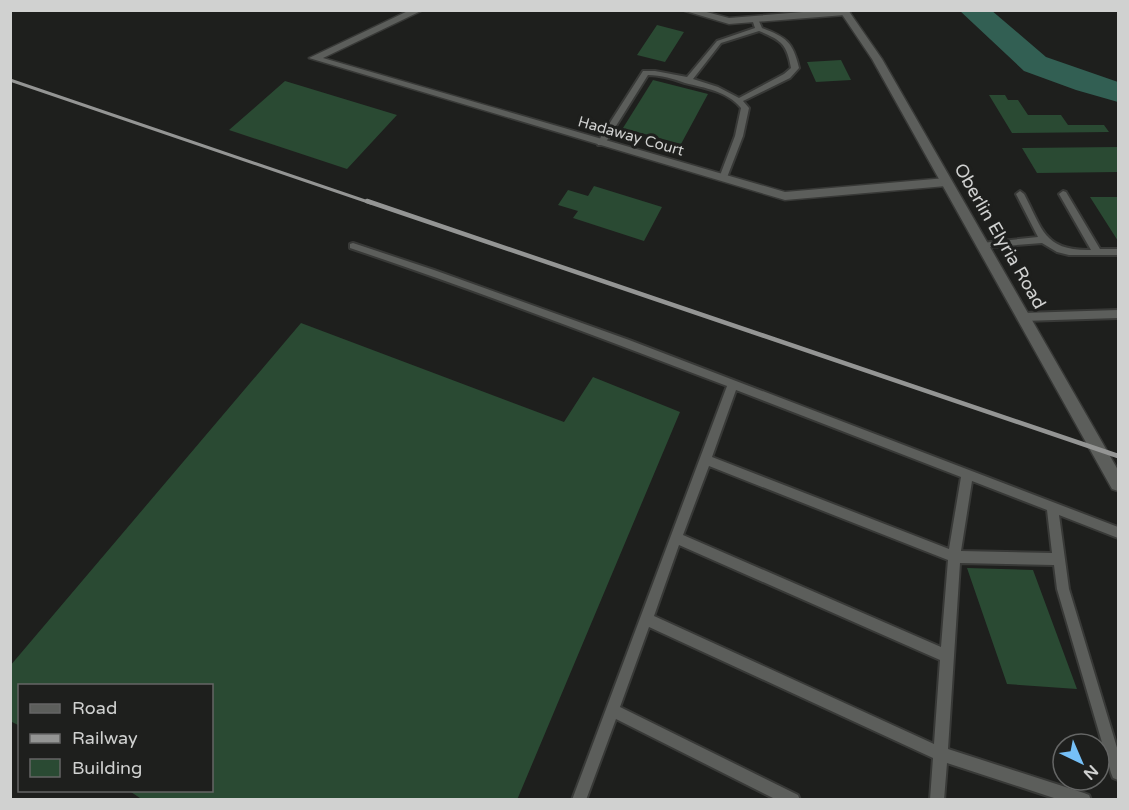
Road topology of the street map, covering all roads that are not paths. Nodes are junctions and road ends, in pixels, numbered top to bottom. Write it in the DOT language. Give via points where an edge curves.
graph roads {
  1 [pos="419,10"];
  2 [pos="686,10"];
  3 [pos="844,11"];
  4 [pos="757,24"];
  5 [pos="688,81"];
  6 [pos="740,100"];
  7 [pos="601,143"];
  8 [pos="723,178"];
  9 [pos="946,182"];
  10 [pos="1020,194"];
  11 [pos="1063,194"];
  12 [pos="1044,240"];
  13 [pos="352,246"];
  14 [pos="982,246"];
  15 [pos="1097,252"];
  16 [pos="1119,252"];
  17 [pos="1119,314"];
  18 [pos="1023,317"];
  19 [pos="733,385"];
  20 [pos="705,459"];
  21 [pos="967,474"];
  22 [pos="1119,484"];
  23 [pos="1052,507"];
  24 [pos="1119,532"];
  25 [pos="676,538"];
  26 [pos="954,556"];
  27 [pos="1059,559"];
  28 [pos="646,619"];
  29 [pos="948,657"];
  30 [pos="612,710"];
  31 [pos="942,754"];
  32 [pos="1119,773"];
  33 [pos="579,800"];
  34 [pos="793,800"];
  35 [pos="937,800"];
  36 [pos="1084,800"];
  1 -- 7 [label="street, Hadaway Court" via="314,58"];
  2 -- 4 [label="street"];
  3 -- 4 [label="street"];
  3 -- 9 [label="street, Oberlin Elyria Road" via="877,59"];
  4 -- 5 [label="lane" via="719,42"];
  4 -- 6 [label="lane" via="785,40 792,49 795,68"];
  5 -- 6 [label="lane" via="723,90"];
  5 -- 7 [label="lane" via="644,74"];
  6 -- 8 [label="lane" via="745,108"];
  7 -- 8 [label="street, Hadaway Court"];
  8 -- 9 [label="street, Hadaway Court" via="785,196"];
  9 -- 14 [label="street, Oberlin Elyria Road"];
  10 -- 12 [label="lane"];
  11 -- 15 [label="lane"];
  12 -- 14 [label="lane"];
  12 -- 15 [label="lane" via="1064,252"];
  13 -- 19 [label="lane"];
  14 -- 18 [label="street, Oberlin Elyria Road"];
  15 -- 16 [label="lane"];
  17 -- 18 [label="lane"];
  18 -- 22 [label="street, Oberlin Elyria Road"];
  19 -- 20 [label="lane"];
  19 -- 21 [label="lane"];
  20 -- 25 [label="lane"];
  20 -- 26 [label="lane"];
  21 -- 23 [label="lane"];
  21 -- 26 [label="lane"];
  23 -- 24 [label="lane"];
  23 -- 27 [label="lane"];
  25 -- 28 [label="lane"];
  25 -- 29 [label="lane"];
  26 -- 27 [label="lane"];
  26 -- 29 [label="lane"];
  27 -- 32 [label="lane" via="1063,589"];
  28 -- 30 [label="lane"];
  28 -- 31 [label="lane"];
  29 -- 31 [label="lane"];
  30 -- 33 [label="lane"];
  30 -- 34 [label="lane"];
  31 -- 35 [label="lane"];
  31 -- 36 [label="lane"];
}
